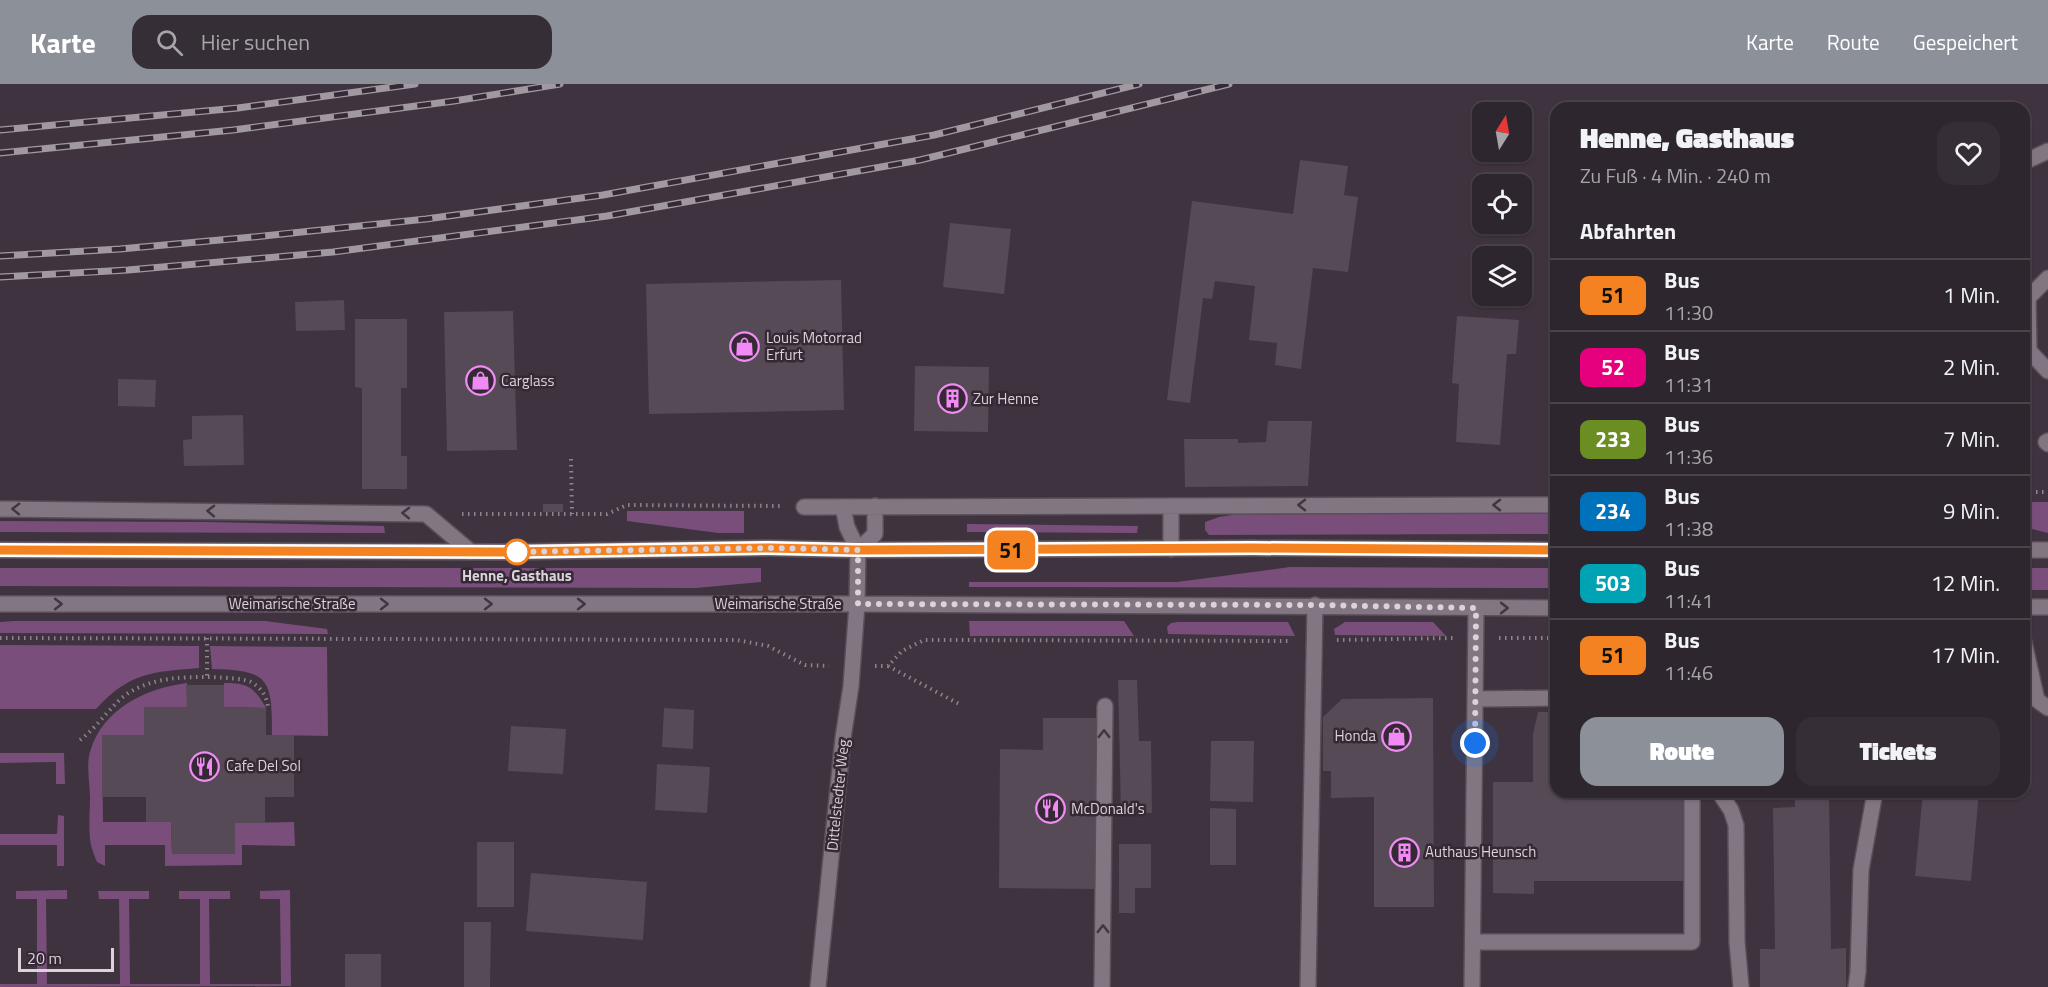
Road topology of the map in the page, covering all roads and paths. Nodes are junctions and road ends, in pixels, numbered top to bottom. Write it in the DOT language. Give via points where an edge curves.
graph roads {
  1 [pos="2048,151"];
  2 [pos="2030,159"];
  3 [pos="2048,278"];
  4 [pos="2030,294"];
  5 [pos="2030,352"];
  6 [pos="2048,371"];
  7 [pos="571,459"];
  8 [pos="2030,492"];
  9 [pos="2048,492"];
  10 [pos="1550,505"];
  11 [pos="875,506"];
  12 [pos="1171,506"];
  13 [pos="804,507"];
  14 [pos="843,507"];
  15 [pos="0,509"];
  16 [pos="426,514"];
  17 [pos="572,514"];
  18 [pos="1171,549"];
  19 [pos="0,550"];
  20 [pos="858,550"];
  21 [pos="1550,550"];
  22 [pos="2030,550"];
  23 [pos="2048,550"];
  24 [pos="471,552"];
  25 [pos="0,604"];
  26 [pos="858,604"];
  27 [pos="1315,605"];
  28 [pos="2030,607"];
  29 [pos="2048,607"];
  30 [pos="1476,608"];
  31 [pos="1550,608"];
  32 [pos="0,638"];
  33 [pos="207,638"];
  34 [pos="1477,638"];
  35 [pos="1550,638"];
  36 [pos="1315,641"];
  37 [pos="888,666"];
  38 [pos="853,667"];
  39 [pos="2030,669"];
  40 [pos="207,678"];
  41 [pos="1550,698"];
  42 [pos="1476,699"];
  43 [pos="958,704"];
  44 [pos="1104,706"];
  45 [pos="268,708"];
  46 [pos="2048,708"];
  47 [pos="80,740"];
  48 [pos="1692,798"];
  49 [pos="1723,798"];
  50 [pos="1874,798"];
  51 [pos="1473,942"];
  52 [pos="818,987"];
  53 [pos="1102,987"];
  54 [pos="1308,987"];
  55 [pos="1472,987"];
  56 [pos="1741,987"];
  57 [pos="1856,987"];
  1 -- 2 [label="main road"];
  3 -- 4 [label="main road"];
  5 -- 6 [label="main road"];
  7 -- 17 [label="path"];
  8 -- 9 [label="path"];
  10 -- 12 [label="main road, one-way"];
  11 -- 12 [label="main road"];
  11 -- 14 [label="main road"];
  11 -- 20 [label="main road" via="874,534"];
  12 -- 18 [label="main road"];
  13 -- 14 [label="main road"];
  13 -- 17 [label="path" via="627,505 607,514"];
  14 -- 20 [label="main road"];
  16 -- 15 [label="main road, one-way"];
  16 -- 17 [label="path"];
  16 -- 24 [label="main road"];
  18 -- 20 [label="main road"];
  18 -- 21 [label="main road"];
  19 -- 24 [label="main road"];
  20 -- 24 [label="main road"];
  20 -- 26 [label="main road, Dittelstedter Weg"];
  22 -- 23 [label="main road"];
  25 -- 26 [label="main road, Weimarische Straße, one-way"];
  26 -- 27 [label="main road, Weimarische Straße"];
  26 -- 38 [label="main road, Dittelstedter Weg"];
  27 -- 30 [label="main road, Weimarische Straße"];
  27 -- 36 [label="main road"];
  28 -- 29 [label="main road"];
  30 -- 31 [label="main road, Weimarische Straße, one-way"];
  30 -- 34 [label="main road"];
  32 -- 33 [label="path"];
  33 -- 38 [label="path" via="737,640 768,646 806,665"];
  33 -- 40 [label="path"];
  34 -- 35 [label="path"];
  34 -- 36 [label="path"];
  34 -- 42 [label="main road"];
  36 -- 37 [label="path" via="924,640 902,651"];
  36 -- 54 [label="main road"];
  37 -- 38 [label="path"];
  37 -- 43 [label="path"];
  38 -- 52 [label="main road, Dittelstedter Weg"];
  39 -- 46 [label="main road" via="2037,700"];
  40 -- 45 [label="path" via="251,682 264,694"];
  40 -- 47 [label="path" via="171,678 140,687 126,694"];
  41 -- 42 [label="main road"];
  42 -- 51 [label="main road"];
  53 -- 44 [label="main road, one-way"];
  48 -- 51 [label="main road" via="1692,942"];
  49 -- 56 [label="main road" via="1736,825"];
  50 -- 57 [label="main road" via="1861,870"];
  51 -- 55 [label="main road"];
}
